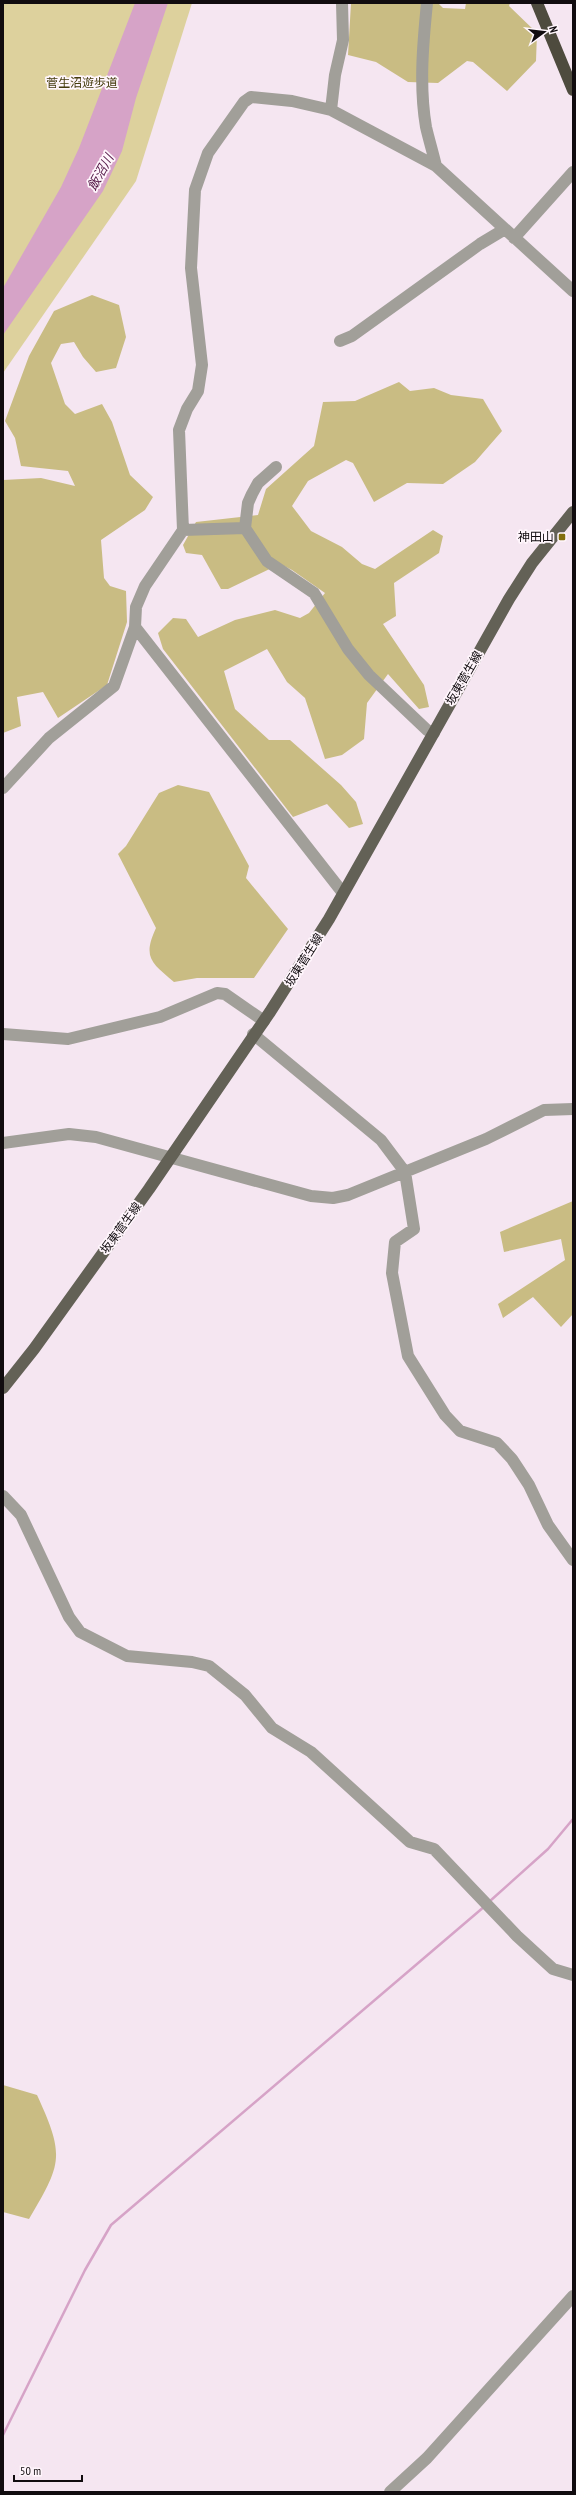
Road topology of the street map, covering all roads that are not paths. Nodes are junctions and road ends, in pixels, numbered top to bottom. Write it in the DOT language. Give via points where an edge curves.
graph roads {
  1 [pos="342,3"];
  2 [pos="427,3"];
  3 [pos="537,3"];
  4 [pos="573,90"];
  5 [pos="331,110"];
  6 [pos="436,166"];
  7 [pos="573,172"];
  8 [pos="505,229"];
  9 [pos="514,238"];
  10 [pos="573,291"];
  11 [pos="340,341"];
  12 [pos="276,467"];
  13 [pos="573,512"];
  14 [pos="245,528"];
  15 [pos="183,530"];
  16 [pos="135,627"];
  17 [pos="434,733"];
  18 [pos="3,788"];
  19 [pos="343,893"];
  20 [pos="264,1021"];
  21 [pos="3,1034"];
  22 [pos="253,1034"];
  23 [pos="573,1109"];
  24 [pos="3,1143"];
  25 [pos="169,1158"];
  26 [pos="405,1172"];
  27 [pos="3,1388"];
  28 [pos="3,1496"];
  29 [pos="573,1560"];
  30 [pos="573,1975"];
  31 [pos="573,2296"];
  32 [pos="390,2492"];
  1 -- 5 [label="street" via="343,40"];
  2 -- 6 [label="street" via="423,88 426,126"];
  3 -- 4 [label="highway"];
  5 -- 6 [label="street"];
  5 -- 15 [label="street" via="251,97 244,102 208,153 195,190 191,268 202,365 198,391 187,409 179,430"];
  6 -- 8 [label="street"];
  7 -- 9 [label="street"];
  8 -- 9 [label="street"];
  8 -- 11 [label="street" via="480,244 352,336"];
  9 -- 10 [label="street"];
  12 -- 14 [label="street" via="258,483 252,494 248,503"];
  13 -- 17 [label="main road, 坂東菅生線" via="536,558 509,599"];
  14 -- 15 [label="street"];
  14 -- 17 [label="street" via="267,561 314,593 348,650 370,675 427,730"];
  15 -- 16 [label="street" via="145,586 136,607"];
  16 -- 18 [label="street" via="114,686 48,738"];
  16 -- 19 [label="street"];
  17 -- 19 [label="main road, 坂東菅生線"];
  19 -- 20 [label="main road, 坂東菅生線"];
  20 -- 21 [label="street" via="225,994 217,993 160,1018 68,1039"];
  20 -- 22 [label="main road, 坂東菅生線"];
  22 -- 25 [label="main road, 坂東菅生線"];
  22 -- 26 [label="street" via="381,1140"];
  23 -- 26 [label="street" via="544,1110 486,1139"];
  24 -- 25 [label="street" via="69,1134 96,1137"];
  25 -- 26 [label="street" via="318,1197 348,1196"];
  25 -- 27 [label="main road, 坂東菅生線" via="34,1349"];
  26 -- 29 [label="street" via="414,1229 395,1242 392,1273 408,1356 445,1415 460,1431 497,1444 512,1459 529,1485 548,1525"];
  28 -- 30 [label="street" via="21,1515 69,1617 80,1632 127,1656 209,1666 244,1695 272,1728 311,1752 410,1842 434,1849 517,1936 553,1969"];
  31 -- 32 [label="street" via="427,2458"];
}
